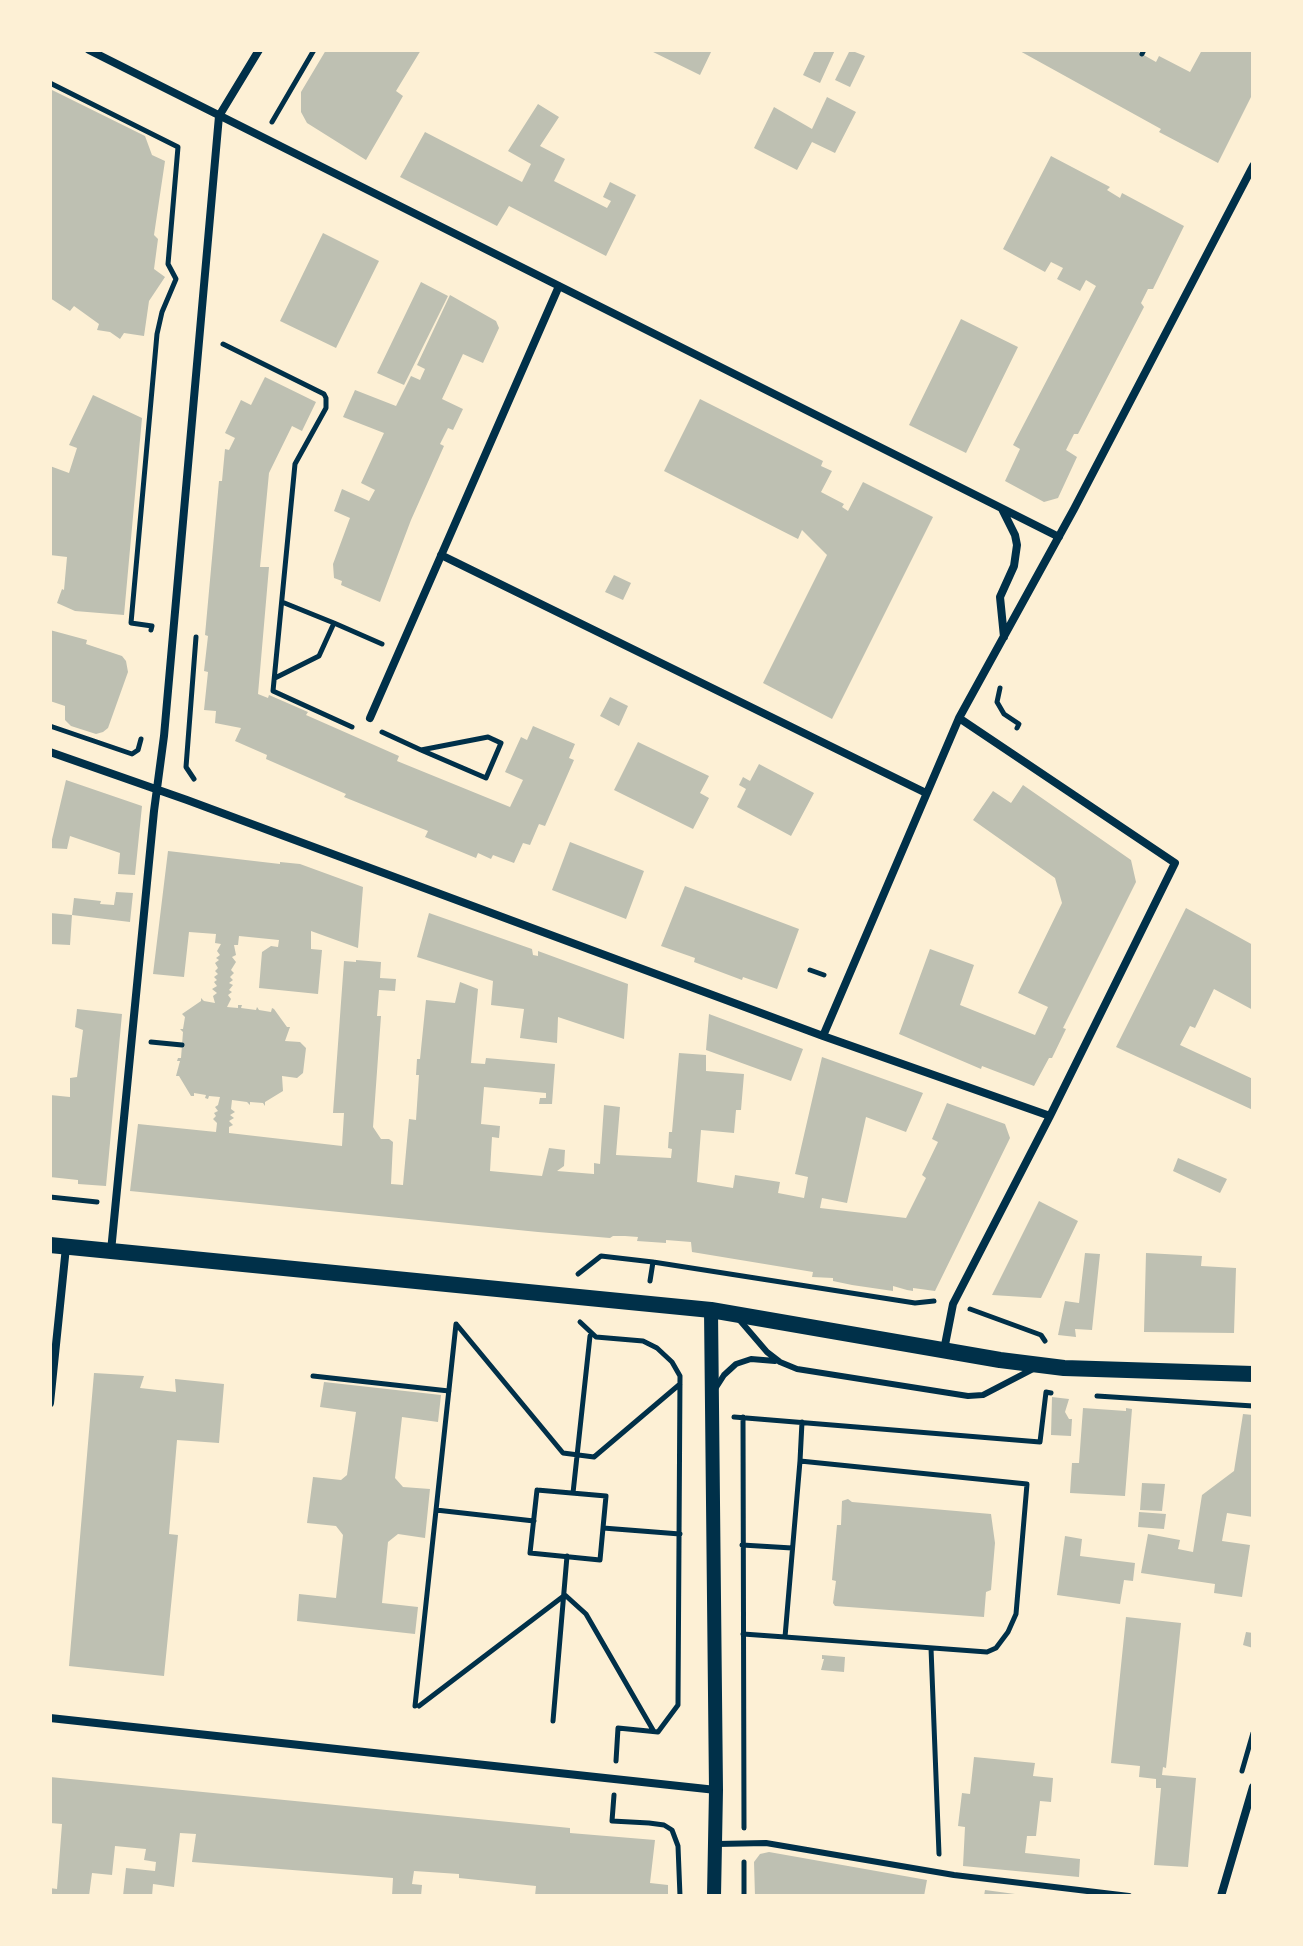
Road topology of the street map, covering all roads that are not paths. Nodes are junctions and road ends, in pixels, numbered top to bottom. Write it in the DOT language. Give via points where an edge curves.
graph roads {
  1 [pos="89,50"];
  2 [pos="259,50"];
  3 [pos="219,116"];
  4 [pos="1253,166"];
  5 [pos="559,286"];
  6 [pos="1002,508"];
  7 [pos="1059,537"];
  8 [pos="441,555"];
  9 [pos="1004,637"];
  10 [pos="370,718"];
  11 [pos="959,718"];
  12 [pos="50,752"];
  13 [pos="158,791"];
  14 [pos="926,793"];
  15 [pos="823,1036"];
  16 [pos="1050,1116"];
  17 [pos="58,1246"];
  18 [pos="111,1251"];
  19 [pos="711,1310"];
  20 [pos="735,1314"];
  21 [pos="944,1350"];
  22 [pos="780,1362"];
  23 [pos="1043,1365"];
  24 [pos="1253,1374"];
  25 [pos="712,1400"];
  26 [pos="50,1403"];
  27 [pos="50,1718"];
  28 [pos="1253,1787"];
  29 [pos="716,1790"];
  30 [pos="714,1844"];
  31 [pos="714,1896"];
  32 [pos="1129,1896"];
  33 [pos="1221,1896"];
  1 -- 3 [label="street"];
  2 -- 3 [label="street"];
  3 -- 5 [label="street"];
  3 -- 13 [label="street"];
  4 -- 7 [label="street"];
  5 -- 6 [label="street"];
  5 -- 8 [label="street"];
  6 -- 7 [label="street"];
  6 -- 9 [label="street" via="1017,545 1000,597"];
  7 -- 9 [label="street"];
  8 -- 10 [label="street"];
  8 -- 14 [label="street"];
  9 -- 11 [label="street"];
  11 -- 14 [label="street"];
  11 -- 16 [label="street" via="1175,863"];
  12 -- 13 [label="street"];
  13 -- 15 [label="street"];
  13 -- 18 [label="street"];
  14 -- 15 [label="street"];
  15 -- 16 [label="street"];
  16 -- 21 [label="street" via="953,1304"];
  17 -- 18 [label="main road"];
  17 -- 26 [label="street"];
  18 -- 19 [label="main road"];
  19 -- 20 [label="main road"];
  19 -- 25 [label="street"];
  20 -- 21 [label="main road"];
  20 -- 22 [label="lane"];
  21 -- 23 [label="main road"];
  22 -- 23 [label="lane" via="968,1396 983,1395"];
  22 -- 25 [label="lane" via="751,1359 736,1364 716,1386"];
  23 -- 24 [label="main road"];
  25 -- 29 [label="street"];
  27 -- 29 [label="street"];
  28 -- 33 [label="street"];
  29 -- 30 [label="street"];
  30 -- 31 [label="street"];
  30 -- 32 [label="lane" via="792,1846 940,1873"];
}
